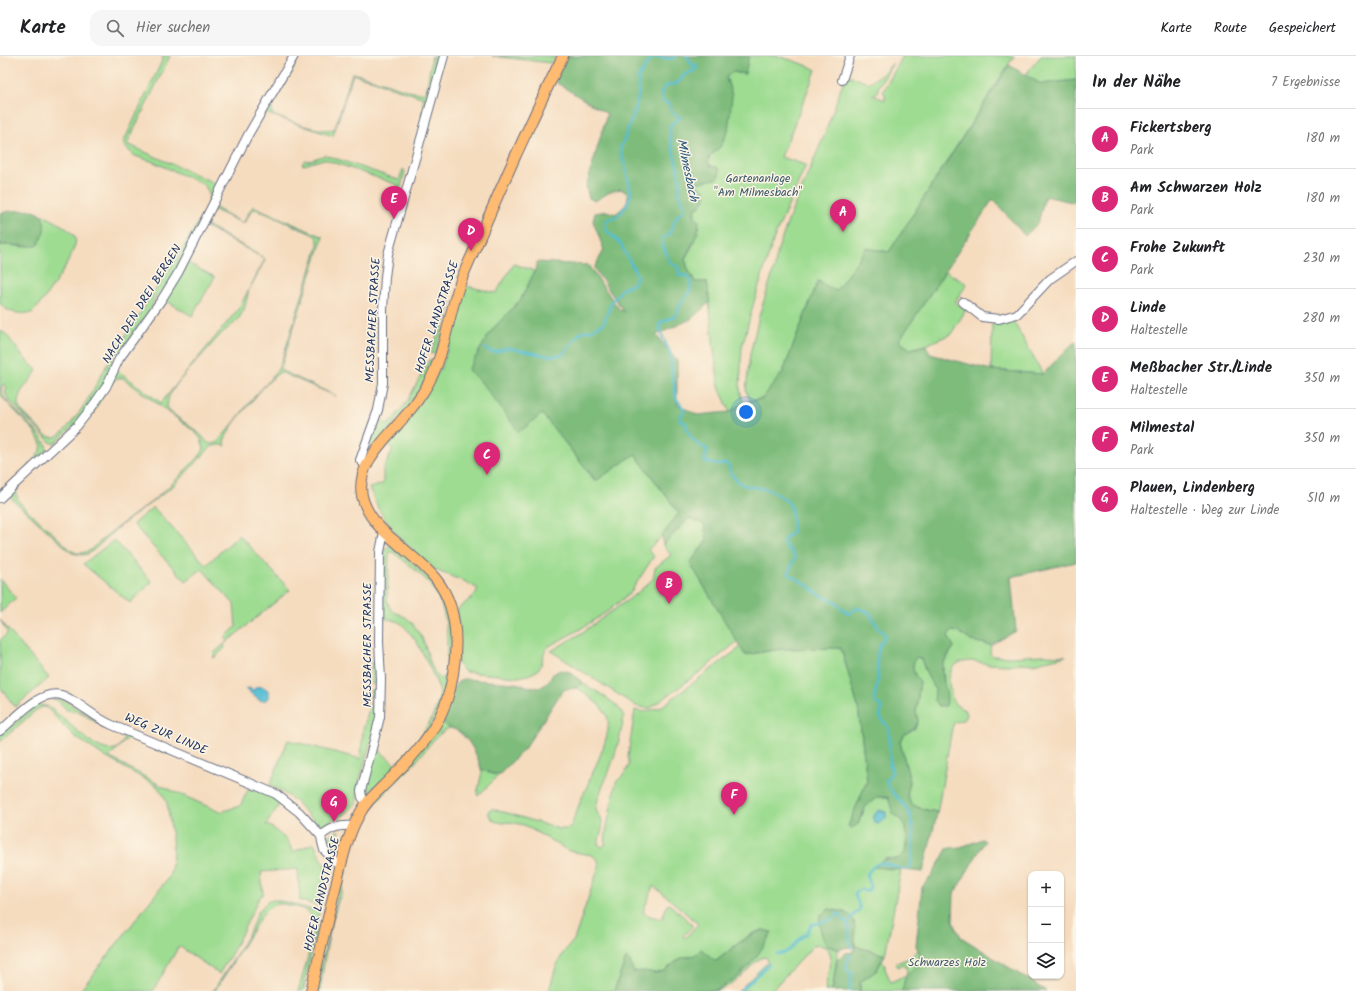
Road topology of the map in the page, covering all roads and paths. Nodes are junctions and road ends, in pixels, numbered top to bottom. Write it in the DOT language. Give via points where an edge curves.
graph roads {
  1 [pos="294,56"];
  2 [pos="444,56"];
  3 [pos="563,56"];
  4 [pos="850,56"];
  5 [pos="842,80"];
  6 [pos="1076,261"];
  7 [pos="963,302"];
  8 [pos="366,466"];
  9 [pos="0,498"];
  10 [pos="384,532"];
  11 [pos="0,731"];
  12 [pos="366,803"];
  13 [pos="353,826"];
  14 [pos="321,836"];
  15 [pos="340,866"];
  16 [pos="311,991"];
  1 -- 9 [label="street, NACH DEN DREI BERGEN" via="248,135 178,274 119,359 106,387 66,438"];
  2 -- 8 [label="street, MESSBACHER STRASSE" via="388,254 383,310 383,383 378,410 360,460"];
  3 -- 8 [label="main road, HOFER LANDSTRASSE" via="496,199 460,284 435,370 428,385"];
  4 -- 5 [label="street"];
  6 -- 7 [label="street" via="1050,279 1017,314 999,319 982,317"];
  8 -- 10 [label="main road, HOFER LANDSTRASSE" via="362,493 370,515"];
  10 -- 12 [label="street, MESSBACHER STRASSE" via="380,552 380,717 362,791"];
  10 -- 12 [label="main road, HOFER LANDSTRASSE" via="431,573 445,593 454,621 455,659 450,691 436,726 413,757"];
  11 -- 14 [label="street, WEG ZUR LINDE" via="38,699 54,694 62,695 99,719 276,794 299,812"];
  12 -- 13 [label="main road, HOFER LANDSTRASSE"];
  13 -- 14 [label="street" via="336,827"];
  13 -- 15 [label="main road, HOFER LANDSTRASSE"];
  14 -- 15 [label="street, WEG ZUR LINDE" via="324,850"];
  15 -- 16 [label="main road, HOFER LANDSTRASSE"];
}
